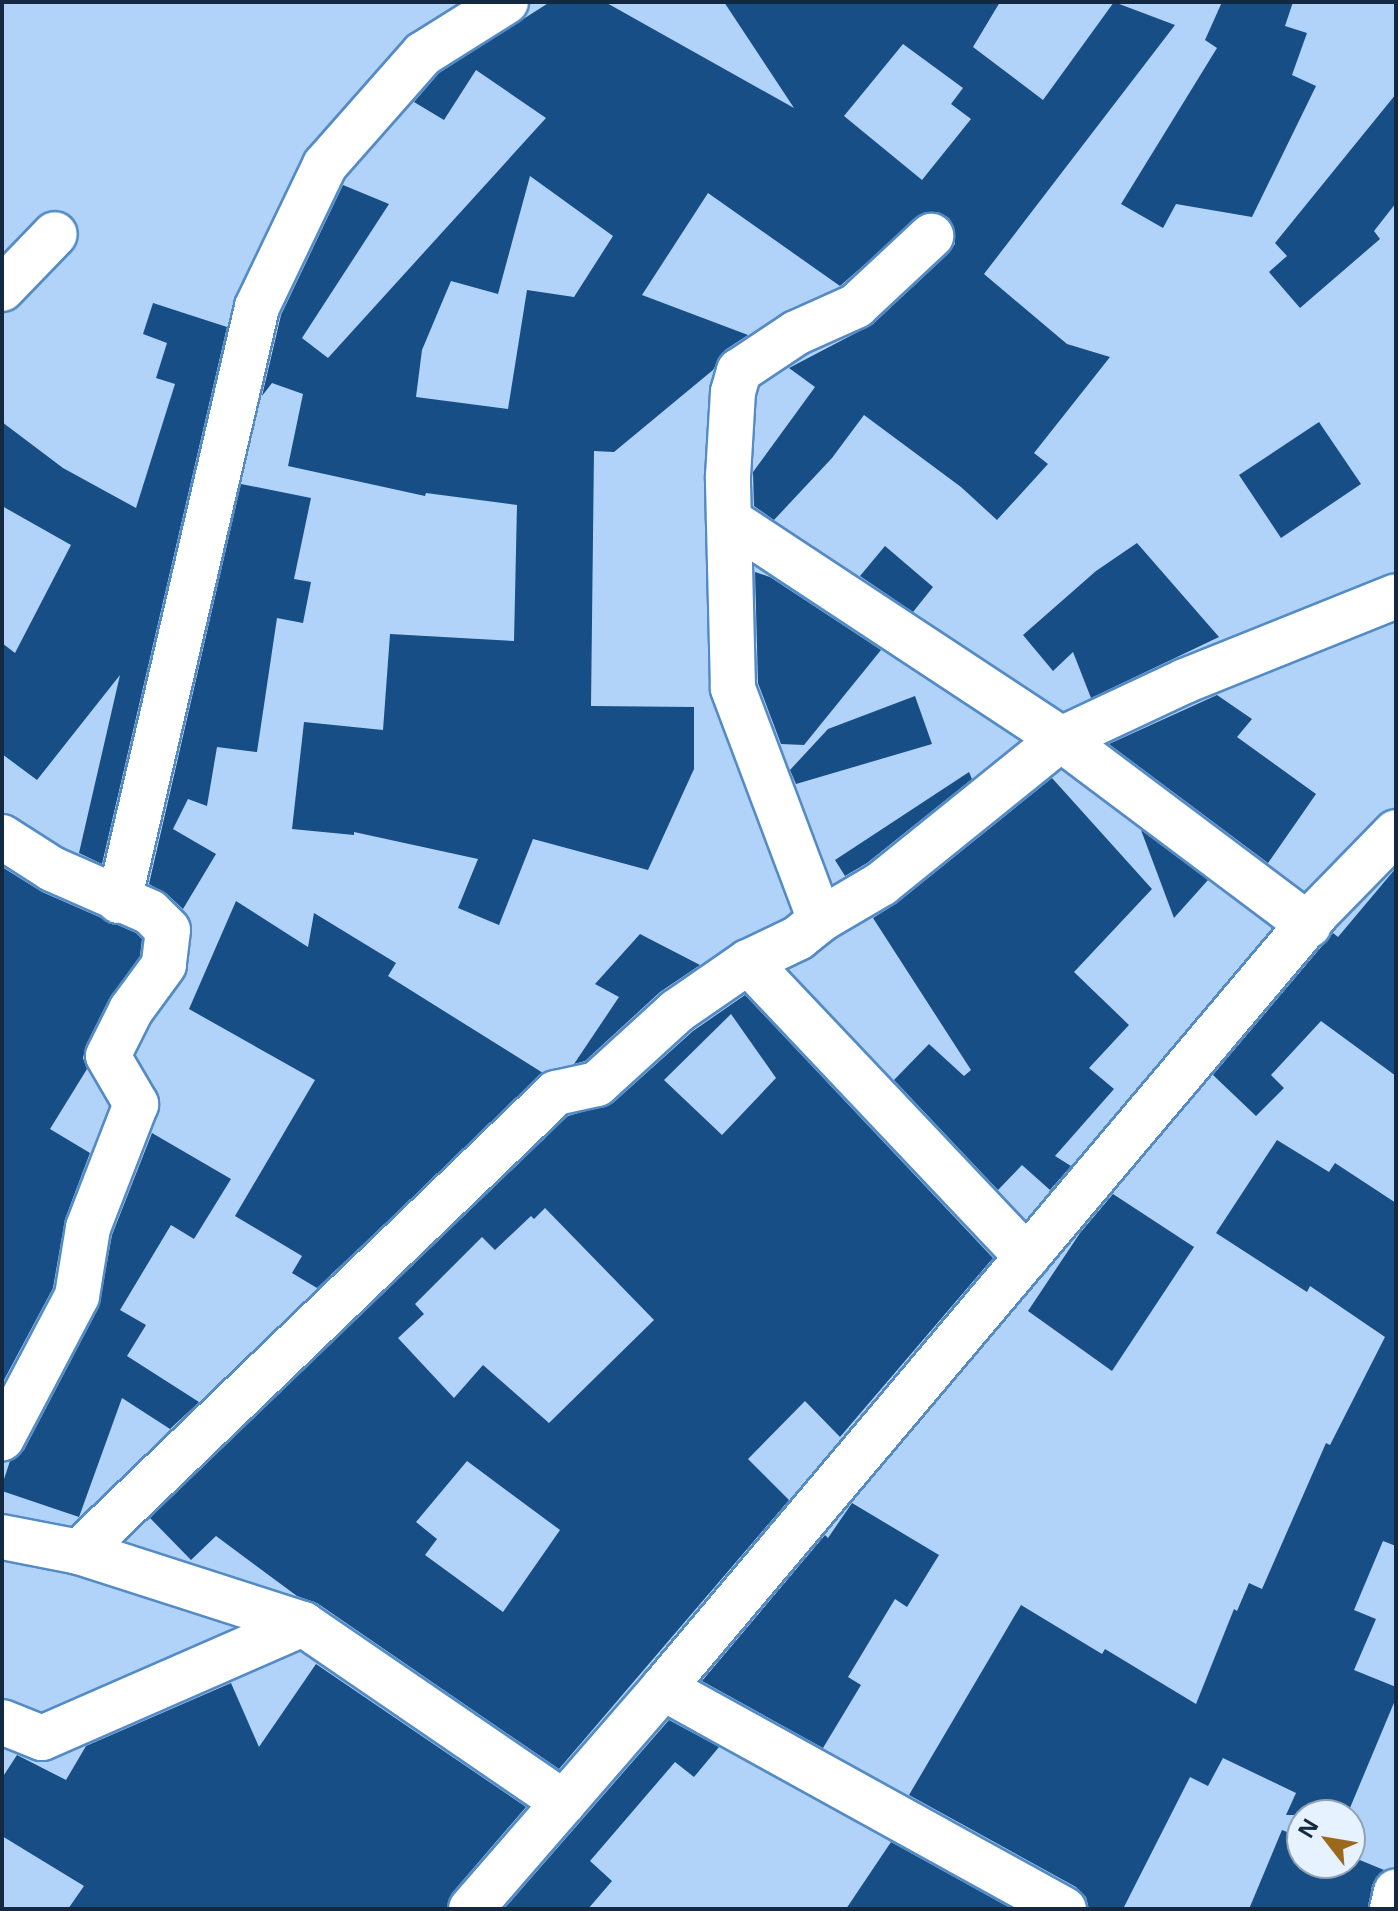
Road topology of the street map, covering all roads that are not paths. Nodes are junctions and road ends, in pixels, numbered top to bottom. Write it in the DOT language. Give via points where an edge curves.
graph roads {
  1 [pos="506,2"];
  2 [pos="55,234"];
  3 [pos="931,236"];
  4 [pos="2,289"];
  5 [pos="729,520"];
  6 [pos="1396,596"];
  7 [pos="1061,739"];
  8 [pos="1396,832"];
  9 [pos="2,837"];
  10 [pos="119,901"];
  11 [pos="820,920"];
  12 [pos="1309,925"];
  13 [pos="748,962"];
  14 [pos="1027,1257"];
  15 [pos="2,1438"];
  16 [pos="2,1537"];
  17 [pos="79,1552"];
  18 [pos="303,1624"];
  19 [pos="663,1688"];
  20 [pos="2,1722"];
  21 [pos="564,1803"];
  22 [pos="1396,1891"];
  23 [pos="471,1909"];
  24 [pos="1064,1909"];
  25 [pos="1392,1909"];
  1 -- 10 [label="street" via="423,54 325,165 257,307"];
  2 -- 4 [label="street"];
  3 -- 5 [label="street" via="856,306 796,333 739,371 733,392"];
  5 -- 7 [label="street"];
  5 -- 11 [label="street" via="733,688"];
  6 -- 7 [label="street" via="1185,681"];
  7 -- 11 [label="street" via="881,884"];
  7 -- 12 [label="street"];
  8 -- 12 [label="street"];
  9 -- 10 [label="street" via="52,869"];
  10 -- 15 [label="street" via="150,912 168,930 164,965 131,1010 108,1056 136,1104 88,1228 77,1296"];
  11 -- 13 [label="street" via="798,938"];
  12 -- 14 [label="street"];
  13 -- 14 [label="street"];
  13 -- 17 [label="street" via="677,1011 597,1084 556,1093"];
  14 -- 19 [label="street"];
  16 -- 17 [label="street"];
  17 -- 18 [label="street"];
  18 -- 20 [label="street" via="42,1738"];
  18 -- 21 [label="street"];
  19 -- 21 [label="street"];
  19 -- 24 [label="street"];
  21 -- 23 [label="street"];
  22 -- 25 [label="street"];
}
